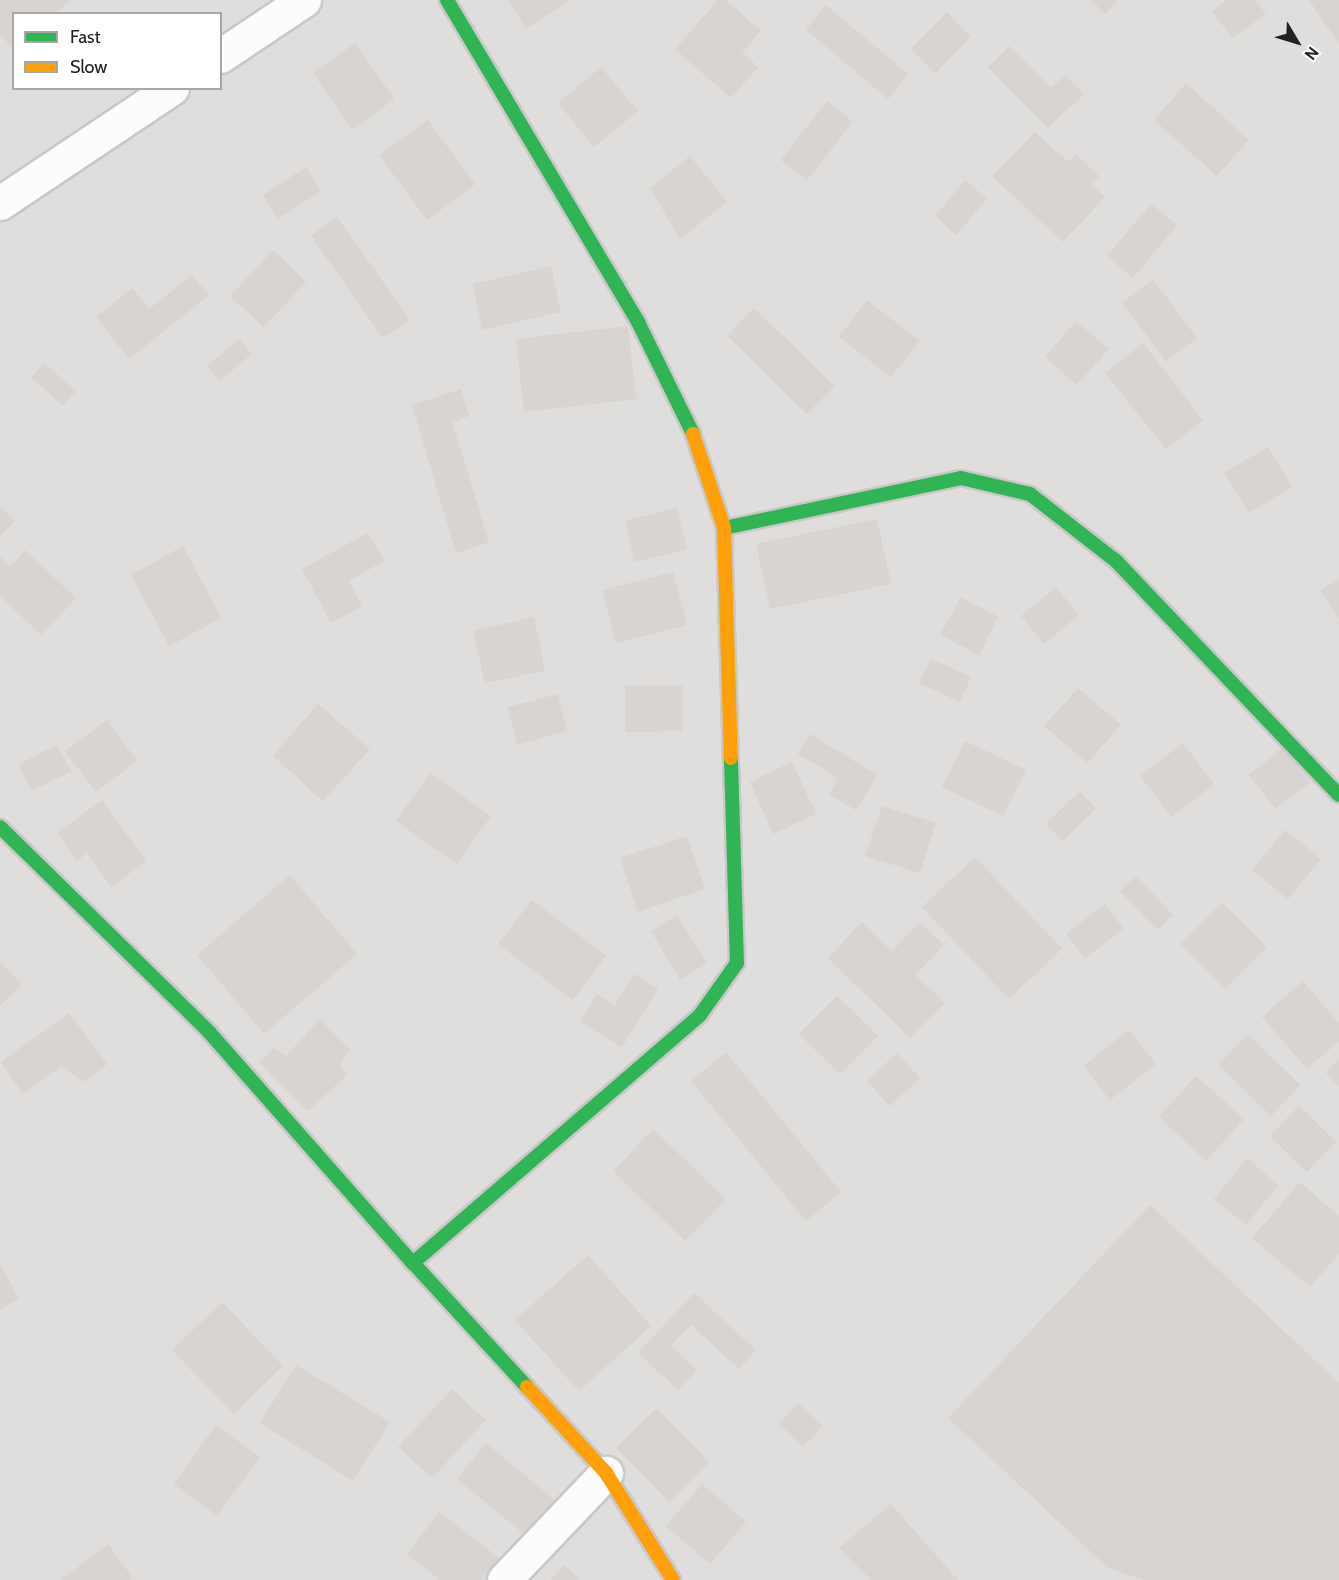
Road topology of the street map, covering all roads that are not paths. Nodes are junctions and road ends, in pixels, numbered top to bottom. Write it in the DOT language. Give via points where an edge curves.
graph roads {
  1 [pos="304,0"];
  2 [pos="447,0"];
  3 [pos="222,55"];
  4 [pos="169,90"];
  5 [pos="0,203"];
  6 [pos="724,528"];
  7 [pos="1339,795"];
  8 [pos="0,827"];
  9 [pos="414,1263"];
  10 [pos="606,1473"];
  11 [pos="504,1580"];
  12 [pos="673,1580"];
  1 -- 3 [label="street"];
  2 -- 6 [label="street" via="638,322 694,437"];
  4 -- 5 [label="street"];
  6 -- 7 [label="street" via="961,478 1030,494 1116,561"];
  6 -- 9 [label="street" via="737,963 700,1014"];
  8 -- 9 [label="street" via="209,1032"];
  9 -- 10 [label="street"];
  10 -- 11 [label="street"];
  10 -- 12 [label="street"];
}
